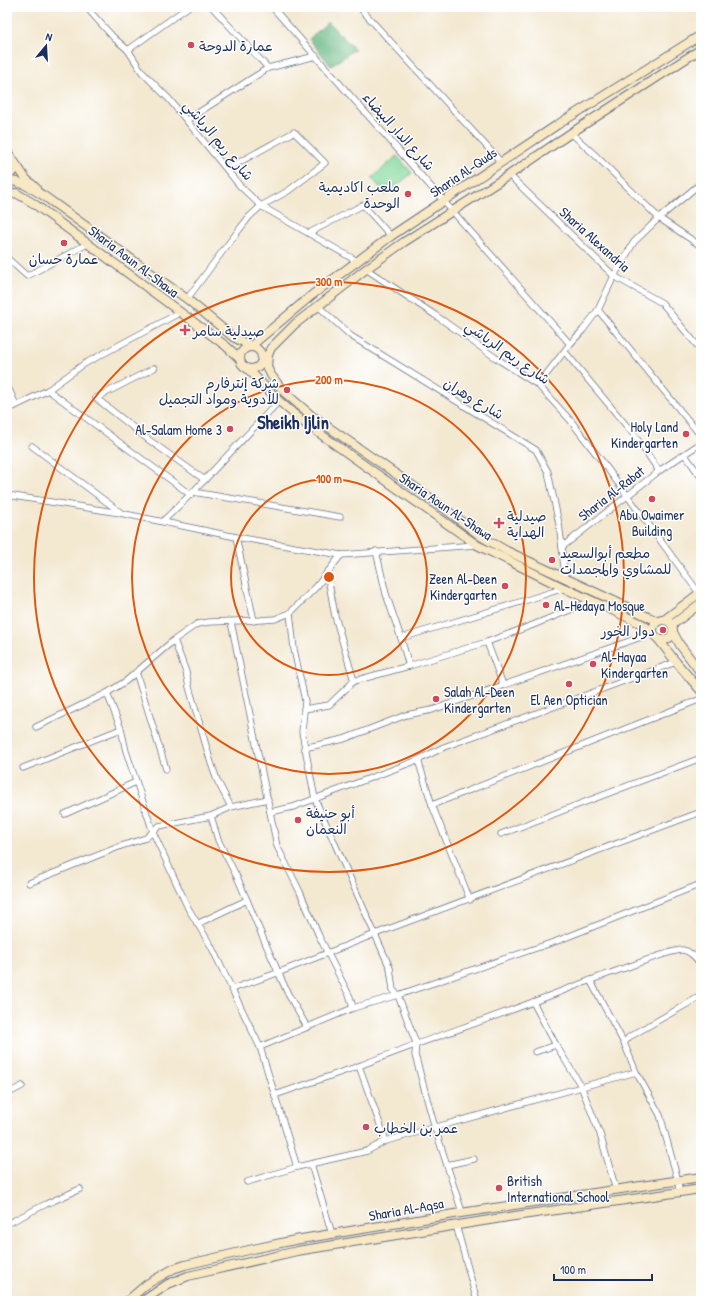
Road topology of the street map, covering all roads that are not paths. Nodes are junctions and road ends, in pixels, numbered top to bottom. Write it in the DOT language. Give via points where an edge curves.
graph roads {
  1 [pos="86,7"];
  2 [pos="188,7"];
  3 [pos="212,7"];
  4 [pos="272,7"];
  5 [pos="359,7"];
  6 [pos="701,34"];
  7 [pos="701,49"];
  8 [pos="128,50"];
  9 [pos="316,56"];
  10 [pos="268,68"];
  11 [pos="187,120"];
  12 [pos="571,133"];
  13 [pos="7,151"];
  14 [pos="501,162"];
  15 [pos="15,163"];
  16 [pos="227,169"];
  17 [pos="509,175"];
  18 [pos="7,178"];
  19 [pos="7,181"];
  20 [pos="701,183"];
  21 [pos="7,195"];
  22 [pos="44,196"];
  23 [pos="444,200"];
  24 [pos="261,206"];
  25 [pos="453,211"];
  26 [pos="659,218"];
  27 [pos="309,234"];
  28 [pos="391,236"];
  29 [pos="89,243"];
  30 [pos="701,246"];
  31 [pos="7,258"];
  32 [pos="357,261"];
  33 [pos="366,269"];
  34 [pos="614,276"];
  35 [pos="187,299"];
  36 [pos="318,306"];
  37 [pos="598,310"];
  38 [pos="181,312"];
  39 [pos="261,339"];
  40 [pos="238,340"];
  41 [pos="570,344"];
  42 [pos="251,346"];
  43 [pos="271,348"];
  44 [pos="701,350"];
  45 [pos="564,352"];
  46 [pos="262,358"];
  47 [pos="240,359"];
  48 [pos="154,368"];
  49 [pos="247,368"];
  50 [pos="267,368"];
  51 [pos="7,385"];
  52 [pos="538,385"];
  53 [pos="48,390"];
  54 [pos="279,401"];
  55 [pos="16,405"];
  56 [pos="7,410"];
  57 [pos="701,436"];
  58 [pos="701,443"];
  59 [pos="32,446"];
  60 [pos="685,455"];
  61 [pos="659,471"];
  62 [pos="701,477"];
  63 [pos="205,480"];
  64 [pos="192,493"];
  65 [pos="7,495"];
  66 [pos="627,496"];
  67 [pos="120,513"];
  68 [pos="340,517"];
  69 [pos="163,521"];
  70 [pos="236,537"];
  71 [pos="477,545"];
  72 [pos="562,547"];
  73 [pos="376,551"];
  74 [pos="341,554"];
  75 [pos="327,572"];
  76 [pos="565,578"];
  77 [pos="564,588"];
  78 [pos="700,592"];
  79 [pos="592,601"];
  80 [pos="701,603"];
  81 [pos="290,613"];
  82 [pos="661,620"];
  83 [pos="254,621"];
  84 [pos="231,622"];
  85 [pos="672,629"];
  86 [pos="650,634"];
  87 [pos="401,638"];
  88 [pos="174,640"];
  89 [pos="659,640"];
  90 [pos="487,642"];
  91 [pos="676,662"];
  92 [pos="409,666"];
  93 [pos="136,672"];
  94 [pos="701,673"];
  95 [pos="354,681"];
  96 [pos="503,684"];
  97 [pos="701,691"];
  98 [pos="106,693"];
  99 [pos="701,699"];
  100 [pos="304,709"];
  101 [pos="36,727"];
  102 [pos="121,729"];
  103 [pos="304,748"];
  104 [pos="701,758"];
  105 [pos="418,760"];
  106 [pos="23,768"];
  107 [pos="166,769"];
  108 [pos="136,782"];
  109 [pos="268,799"];
  110 [pos="315,799"];
  111 [pos="432,805"];
  112 [pos="230,807"];
  113 [pos="270,812"];
  114 [pos="701,812"];
  115 [pos="65,814"];
  116 [pos="211,816"];
  117 [pos="153,832"];
  118 [pos="501,834"];
  119 [pos="29,883"];
  120 [pos="701,884"];
  121 [pos="247,900"];
  122 [pos="470,900"];
  123 [pos="197,924"];
  124 [pos="375,934"];
  125 [pos="328,953"];
  126 [pos="701,965"];
  127 [pos="280,972"];
  128 [pos="590,980"];
  129 [pos="232,989"];
  130 [pos="398,995"];
  131 [pos="701,996"];
  132 [pos="532,1002"];
  133 [pos="353,1008"];
  134 [pos="308,1027"];
  135 [pos="416,1043"];
  136 [pos="624,1043"];
  137 [pos="556,1045"];
  138 [pos="260,1048"];
  139 [pos="535,1052"];
  140 [pos="359,1066"];
  141 [pos="636,1072"];
  142 [pos="22,1086"];
  143 [pos="581,1086"];
  144 [pos="7,1094"];
  145 [pos="275,1095"];
  146 [pos="435,1128"];
  147 [pos="386,1141"];
  148 [pos="474,1159"];
  149 [pos="311,1164"];
  150 [pos="447,1165"];
  151 [pos="297,1167"];
  152 [pos="701,1177"];
  153 [pos="678,1181"];
  154 [pos="247,1182"];
  155 [pos="80,1189"];
  156 [pos="701,1189"];
  157 [pos="616,1190"];
  158 [pos="679,1193"];
  159 [pos="462,1212"];
  160 [pos="7,1224"];
  161 [pos="456,1225"];
  162 [pos="332,1234"];
  163 [pos="127,1301"];
  164 [pos="143,1301"];
  165 [pos="477,1301"];
  1 -- 8 [label="street, شارع ريم الرياشي"];
  2 -- 8 [label="street"];
  3 -- 10 [label="street"];
  4 -- 9 [label="street, شارع الدار البيضاء"];
  5 -- 14 [label="street"];
  6 -- 14 [label="main road, Sharia Al-Quds"];
  7 -- 12 [label="main road, Sharia Al-Quds"];
  8 -- 11 [label="street, شارع ريم الرياشي" via="142,72"];
  9 -- 10 [label="street"];
  9 -- 23 [label="street, شارع الدار البيضاء"];
  10 -- 11 [label="street"];
  11 -- 16 [label="street, شارع ريم الرياشي"];
  12 -- 17 [label="main road, Sharia Al-Quds"];
  12 -- 26 [label="street"];
  13 -- 15 [label="main road, Sharia Aoun Al-Shawa"];
  14 -- 23 [label="main road, Sharia Al-Quds"];
  15 -- 18 [label="main road"];
  15 -- 22 [label="main road, Sharia Aoun Al-Shawa"];
  16 -- 24 [label="street, شارع ريم الرياشي"];
  16 -- 24 [label="street" via="294,132 326,163"];
  17 -- 25 [label="main road, Sharia Al-Quds"];
  17 -- 34 [label="street, Sharia Alexandria"];
  19 -- 22 [label="main road, Sharia Aoun Al-Shawa" via="22,183"];
  20 -- 26 [label="street"];
  21 -- 29 [label="main road, Sharia Aoun Al-Shawa" via="16,193 33,202"];
  22 -- 35 [label="main road, Sharia Aoun Al-Shawa"];
  23 -- 25 [label="street, شارع الدار البيضاء"];
  23 -- 28 [label="main road, Sharia Al-Quds"];
  24 -- 27 [label="street, شارع ريم الرياشي"];
  24 -- 35 [label="street" via="249,217"];
  25 -- 33 [label="main road, Sharia Al-Quds"];
  25 -- 41 [label="street, شارع الدار البيضاء"];
  26 -- 30 [label="street"];
  26 -- 34 [label="street" via="634,242"];
  27 -- 28 [label="street" via="363,205"];
  27 -- 32 [label="street, شارع ريم الرياشي"];
  28 -- 32 [label="main road, Sharia Al-Quds"];
  29 -- 31 [label="street" via="27,276"];
  29 -- 38 [label="main road, Sharia Aoun Al-Shawa"];
  32 -- 39 [label="main road, Sharia Al-Quds"];
  33 -- 36 [label="main road, Sharia Al-Quds"];
  33 -- 52 [label="street, شارع ريم الرياشي"];
  34 -- 37 [label="street"];
  34 -- 44 [label="street, Sharia Alexandria" via="662,303"];
  35 -- 40 [label="main road, Sharia Aoun Al-Shawa"];
  36 -- 43 [label="main road, Sharia Al-Quds"];
  36 -- 72 [label="street, شارع وهران" via="351,336 536,450 548,472"];
  37 -- 41 [label="street"];
  37 -- 57 [label="street"];
  38 -- 47 [label="main road, Sharia Aoun Al-Shawa"];
  38 -- 53 [label="street" via="84,364"];
  39 -- 40 [label="main road"];
  39 -- 42 [label="main road, Sharia Al-Quds"];
  40 -- 42 [label="main road, Sharia Aoun Al-Shawa"];
  41 -- 45 [label="street"];
  42 -- 46 [label="main road" via="258,349"];
  42 -- 47 [label="main road" via="241,352"];
  43 -- 46 [label="main road, Sharia Al-Quds"];
  43 -- 50 [label="main road"];
  45 -- 52 [label="street"];
  45 -- 61 [label="street" via="635,436"];
  46 -- 49 [label="main road" via="257,367"];
  46 -- 50 [label="main road, Sharia Aoun Al-Shawa"];
  47 -- 49 [label="main road"];
  48 -- 63 [label="street" via="96,398"];
  49 -- 54 [label="main road, Sharia Aoun Al-Shawa"];
  50 -- 76 [label="main road, Sharia Aoun Al-Shawa" via="284,392 311,414 482,537"];
  51 -- 55 [label="street"];
  52 -- 66 [label="street, شارع ريم الرياشي" via="571,421"];
  53 -- 55 [label="street"];
  53 -- 64 [label="street"];
  54 -- 63 [label="street"];
  54 -- 71 [label="main road, Sharia Aoun Al-Shawa"];
  55 -- 56 [label="street"];
  58 -- 60 [label="street, Sharia Al-Rabat"];
  59 -- 67 [label="street"];
  60 -- 61 [label="street, Sharia Al-Rabat"];
  60 -- 62 [label="street"];
  61 -- 66 [label="street, Sharia Al-Rabat"];
  63 -- 64 [label="street"];
  64 -- 68 [label="street"];
  64 -- 69 [label="street"];
  65 -- 67 [label="street"];
  66 -- 72 [label="street, Sharia Al-Rabat"];
  66 -- 78 [label="street, شارع ريم الرياشي"];
  67 -- 69 [label="street"];
  69 -- 70 [label="street"];
  70 -- 74 [label="street"];
  70 -- 83 [label="street"];
  71 -- 73 [label="street"];
  71 -- 77 [label="main road, Sharia Aoun Al-Shawa"];
  72 -- 76 [label="street"];
  73 -- 74 [label="street"];
  73 -- 87 [label="street" via="386,594"];
  74 -- 75 [label="street"];
  75 -- 81 [label="street"];
  75 -- 95 [label="street" via="335,616"];
  76 -- 82 [label="main road, Sharia Aoun Al-Shawa"];
  77 -- 79 [label="main road, Sharia Aoun Al-Shawa"];
  77 -- 87 [label="street"];
  78 -- 82 [label="main road"];
  79 -- 86 [label="main road, Sharia Aoun Al-Shawa" via="642,624"];
  79 -- 90 [label="street"];
  80 -- 85 [label="main road"];
  81 -- 83 [label="street" via="275,619"];
  81 -- 100 [label="street" via="294,649 305,701"];
  82 -- 85 [label="main road" via="667,621"];
  82 -- 86 [label="main road" via="653,626"];
  83 -- 84 [label="street"];
  84 -- 88 [label="street" via="197,624"];
  84 -- 109 [label="street"];
  85 -- 89 [label="main road" via="672,636 666,640"];
  85 -- 94 [label="main road" via="680,645"];
  86 -- 89 [label="main road"];
  86 -- 96 [label="street"];
  87 -- 92 [label="street"];
  88 -- 93 [label="street"];
  88 -- 112 [label="street" via="186,672 211,763"];
  89 -- 91 [label="main road"];
  90 -- 92 [label="street"];
  90 -- 96 [label="street"];
  91 -- 97 [label="main road"];
  91 -- 105 [label="street" via="444,747"];
  92 -- 95 [label="street"];
  93 -- 98 [label="street"];
  93 -- 107 [label="street"];
  95 -- 100 [label="street" via="329,705"];
  96 -- 103 [label="street" via="432,710 406,715 344,739"];
  98 -- 101 [label="street"];
  98 -- 102 [label="street"];
  99 -- 111 [label="street"];
  100 -- 103 [label="street"];
  102 -- 106 [label="street"];
  102 -- 108 [label="street"];
  103 -- 110 [label="street"];
  104 -- 118 [label="street"];
  105 -- 110 [label="street"];
  105 -- 111 [label="street"];
  108 -- 115 [label="street"];
  108 -- 117 [label="street"];
  109 -- 112 [label="street"];
  109 -- 113 [label="street"];
  110 -- 113 [label="street"];
  110 -- 124 [label="street"];
  111 -- 122 [label="street"];
  112 -- 116 [label="street"];
  113 -- 125 [label="street" via="277,846"];
  114 -- 122 [label="street"];
  116 -- 117 [label="street" via="159,826"];
  116 -- 121 [label="street" via="218,840"];
  117 -- 119 [label="street" via="146,838"];
  117 -- 123 [label="street"];
  120 -- 130 [label="street" via="557,941"];
  121 -- 123 [label="street"];
  121 -- 127 [label="street"];
  122 -- 124 [label="street"];
  123 -- 129 [label="street"];
  124 -- 125 [label="street"];
  124 -- 130 [label="street" via="390,968 393,990"];
  125 -- 127 [label="street"];
  125 -- 133 [label="street"];
  126 -- 128 [label="street" via="691,954 683,950"];
  127 -- 129 [label="street"];
  127 -- 134 [label="street" via="288,994"];
  128 -- 132 [label="street"];
  128 -- 136 [label="street"];
  129 -- 138 [label="street"];
  130 -- 133 [label="street"];
  130 -- 135 [label="street"];
  131 -- 136 [label="street" via="629,1037"];
  132 -- 135 [label="street"];
  132 -- 137 [label="street"];
  133 -- 134 [label="street"];
  134 -- 138 [label="street"];
  135 -- 140 [label="street"];
  135 -- 146 [label="street" via="415,1055"];
  136 -- 141 [label="street"];
  137 -- 139 [label="street"];
  137 -- 143 [label="street"];
  138 -- 145 [label="street"];
  140 -- 145 [label="street"];
  140 -- 147 [label="street"];
  141 -- 143 [label="street"];
  141 -- 153 [label="street" via="660,1116"];
  142 -- 144 [label="street"];
  143 -- 146 [label="street"];
  143 -- 157 [label="street" via="600,1134"];
  145 -- 151 [label="street"];
  146 -- 147 [label="street"];
  146 -- 150 [label="street"];
  147 -- 149 [label="street" via="368,1152"];
  148 -- 150 [label="street"];
  149 -- 151 [label="street"];
  149 -- 162 [label="street"];
  150 -- 159 [label="street"];
  151 -- 154 [label="street"];
  152 -- 153 [label="main road, Sharia Al-Aqsa"];
  153 -- 157 [label="main road, Sharia Al-Aqsa"];
  153 -- 158 [label="street"];
  155 -- 160 [label="street"];
  156 -- 158 [label="main road, Sharia Al-Aqsa"];
  157 -- 159 [label="main road, Sharia Al-Aqsa"];
  158 -- 161 [label="main road, Sharia Al-Aqsa"];
  159 -- 162 [label="main road, Sharia Al-Aqsa"];
  161 -- 164 [label="main road, Sharia Al-Aqsa" via="297,1251 188,1276 168,1284"];
  161 -- 165 [label="street"];
  162 -- 163 [label="main road, Sharia Al-Aqsa" via="185,1265 162,1274"];
}
